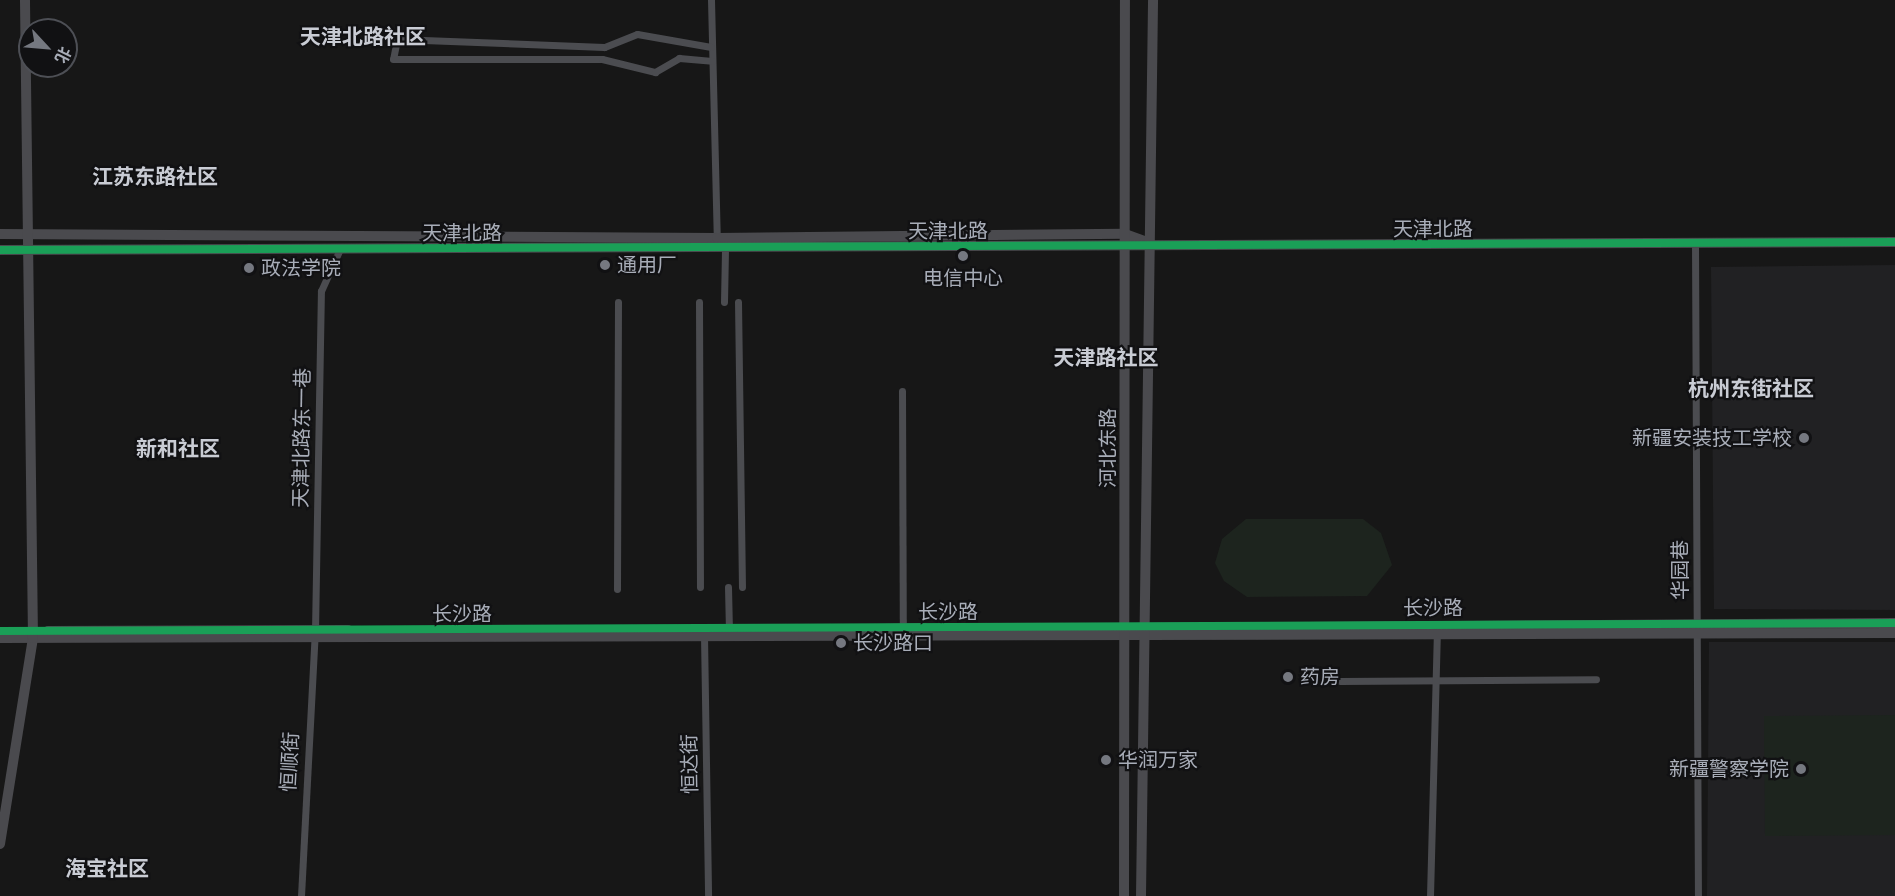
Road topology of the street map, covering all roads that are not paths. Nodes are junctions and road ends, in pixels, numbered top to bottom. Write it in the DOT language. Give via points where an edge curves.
graph roads {
  1 [pos="25,0"];
  2 [pos="711,0"];
  3 [pos="1125,0"];
  4 [pos="1153,0"];
  5 [pos="711,46"];
  6 [pos="712,61"];
  7 [pos="0,234"];
  8 [pos="1125,234"];
  9 [pos="26,235"];
  10 [pos="1895,242"];
  11 [pos="1153,244"];
  12 [pos="1695,244"];
  13 [pos="720,245"];
  14 [pos="1126,248"];
  15 [pos="340,249"];
  16 [pos="0,250"];
  17 [pos="25,250"];
  18 [pos="618,302"];
  19 [pos="699,302"];
  20 [pos="724,302"];
  21 [pos="738,302"];
  22 [pos="902,391"];
  23 [pos="700,587"];
  24 [pos="728,587"];
  25 [pos="742,587"];
  26 [pos="617,589"];
  27 [pos="1895,623"];
  28 [pos="1697,627"];
  29 [pos="903,628"];
  30 [pos="1146,630"];
  31 [pos="0,631"];
  32 [pos="1127,631"];
  33 [pos="729,632"];
  34 [pos="1437,632"];
  35 [pos="1895,633"];
  36 [pos="314,634"];
  37 [pos="33,635"];
  38 [pos="704,635"];
  39 [pos="0,638"];
  40 [pos="1596,679"];
  41 [pos="1436,680"];
  42 [pos="1340,681"];
  43 [pos="0,844"];
  44 [pos="301,896"];
  45 [pos="708,896"];
  46 [pos="1124,896"];
  47 [pos="1141,896"];
  48 [pos="1430,896"];
  49 [pos="1698,896"];
  1 -- 9 [label="street"];
  2 -- 5 [label="street"];
  3 -- 8 [label="street, 河北东路"];
  4 -- 11 [label="street"];
  5 -- 6 [label="street"];
  5 -- 6 [label="street" via="637,34 604,47 397,39 393,59 602,59 655,72 679,58"];
  6 -- 13 [label="street"];
  7 -- 9 [label="street, 天津北路"];
  8 -- 11 [label="street, 天津北路"];
  8 -- 13 [label="street, 天津北路"];
  8 -- 14 [label="street, 河北东路"];
  9 -- 13 [label="street, 天津北路"];
  9 -- 17 [label="street"];
  10 -- 12 [label="street, 天津北路"];
  11 -- 12 [label="street, 天津北路"];
  11 -- 14 [label="street, 天津北路"];
  11 -- 30 [label="street"];
  12 -- 28 [label="street, 华园巷"];
  13 -- 14 [label="street, 天津北路"];
  13 -- 15 [label="street, 天津北路"];
  13 -- 20 [label="street"];
  14 -- 32 [label="street, 河北东路"];
  15 -- 17 [label="street, 天津北路"];
  15 -- 36 [label="street, 天津北路东一巷" via="321,291"];
  16 -- 17 [label="street, 天津北路"];
  17 -- 37 [label="street"];
  18 -- 26 [label="street"];
  19 -- 23 [label="street"];
  21 -- 25 [label="street"];
  22 -- 29 [label="street"];
  24 -- 33 [label="street"];
  27 -- 28 [label="street, 长沙路"];
  28 -- 30 [label="street, 长沙路"];
  28 -- 34 [label="street, 长沙路"];
  28 -- 35 [label="street, 长沙路"];
  28 -- 49 [label="street, 华园巷"];
  29 -- 32 [label="street, 长沙路"];
  29 -- 33 [label="street, 长沙路"];
  30 -- 32 [label="street, 长沙路"];
  30 -- 34 [label="street, 长沙路"];
  30 -- 47 [label="street"];
  31 -- 37 [label="street, 长沙路"];
  32 -- 38 [label="street, 长沙路"];
  32 -- 46 [label="street, 河北东路"];
  33 -- 38 [label="street, 长沙路"];
  34 -- 41 [label="street"];
  36 -- 37 [label="street, 长沙路"];
  36 -- 38 [label="street, 长沙路"];
  36 -- 44 [label="street, 恒顺街"];
  37 -- 39 [label="street, 长沙路"];
  37 -- 43 [label="street"];
  38 -- 45 [label="street, 恒达街"];
  40 -- 41 [label="street"];
  41 -- 42 [label="street"];
  41 -- 48 [label="street"];
}
